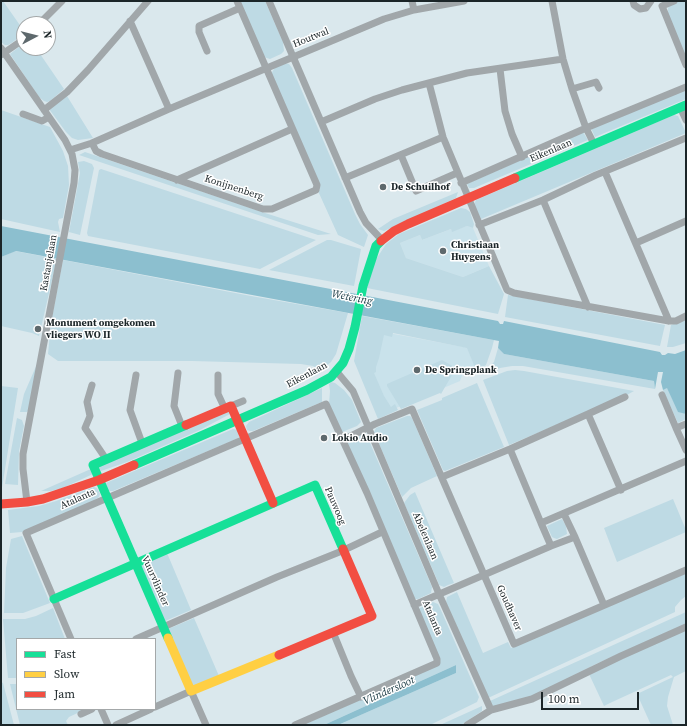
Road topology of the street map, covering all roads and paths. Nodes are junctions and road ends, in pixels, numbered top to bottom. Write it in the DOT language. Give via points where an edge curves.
graph roads {
  1 [pos="62,1"];
  2 [pos="148,1"];
  3 [pos="269,1"];
  4 [pos="412,1"];
  5 [pos="464,1"];
  6 [pos="552,1"];
  7 [pos="633,1"];
  8 [pos="674,1"];
  9 [pos="651,2"];
  10 [pos="238,4"];
  11 [pos="662,6"];
  12 [pos="414,10"];
  13 [pos="47,16"];
  14 [pos="130,21"];
  15 [pos="16,44"];
  16 [pos="207,51"];
  17 [pos="2,52"];
  18 [pos="293,56"];
  19 [pos="563,59"];
  20 [pos="686,65"];
  21 [pos="265,68"];
  22 [pos="500,69"];
  23 [pos="429,83"];
  24 [pos="686,87"];
  25 [pos="599,88"];
  26 [pos="572,89"];
  27 [pos="683,106"];
  28 [pos="169,109"];
  29 [pos="44,110"];
  30 [pos="23,114"];
  31 [pos="49,117"];
  32 [pos="686,120"];
  33 [pos="321,122"];
  34 [pos="292,128"];
  35 [pos="586,128"];
  36 [pos="443,138"];
  37 [pos="686,138"];
  38 [pos="92,143"];
  39 [pos="594,144"];
  40 [pos="70,150"];
  41 [pos="401,155"];
  42 [pos="522,157"];
  43 [pos="605,172"];
  44 [pos="457,173"];
  45 [pos="345,178"];
  46 [pos="177,180"];
  47 [pos="461,183"];
  48 [pos="468,198"];
  49 [pos="543,200"];
  50 [pos="686,221"];
  51 [pos="479,225"];
  52 [pos="382,240"];
  53 [pos="636,243"];
  54 [pos="588,307"];
  55 [pos="686,316"];
  56 [pos="669,321"];
  57 [pos="337,372"];
  58 [pos="178,373"];
  59 [pos="136,375"];
  60 [pos="218,375"];
  61 [pos="92,385"];
  62 [pos="662,395"];
  63 [pos="625,397"];
  64 [pos="243,402"];
  65 [pos="228,408"];
  66 [pos="588,414"];
  67 [pos="237,420"];
  68 [pos="686,424"];
  69 [pos="182,426"];
  70 [pos="368,427"];
  71 [pos="676,428"];
  72 [pos="245,438"];
  73 [pos="343,440"];
  74 [pos="142,443"];
  75 [pos="510,449"];
  76 [pos="686,450"];
  77 [pos="106,459"];
  78 [pos="686,461"];
  79 [pos="442,477"];
  80 [pos="99,480"];
  81 [pos="621,490"];
  82 [pos="107,498"];
  83 [pos="27,502"];
  84 [pos="273,503"];
  85 [pos="1,504"];
  86 [pos="564,514"];
  87 [pos="541,523"];
  88 [pos="382,532"];
  89 [pos="575,537"];
  90 [pos="551,546"];
  91 [pos="342,551"];
  92 [pos="135,563"];
  93 [pos="686,570"];
  94 [pos="484,575"];
  95 [pos="440,594"];
  96 [pos="54,599"];
  97 [pos="414,605"];
  98 [pos="604,605"];
  99 [pos="163,626"];
  100 [pos="686,627"];
  101 [pos="333,632"];
  102 [pos="71,638"];
  103 [pos="138,638"];
  104 [pos="192,691"];
  105 [pos="361,697"];
  106 [pos="156,707"];
  107 [pos="90,710"];
  108 [pos="101,710"];
  109 [pos="149,710"];
  110 [pos="491,710"];
  111 [pos="81,714"];
  112 [pos="108,725"];
  113 [pos="116,725"];
  114 [pos="206,725"];
  115 [pos="295,725"];
  116 [pos="468,725"];
  1 -- 13 [label="street"];
  2 -- 14 [label="street"];
  3 -- 18 [label="street"];
  4 -- 12 [label="street"];
  5 -- 12 [label="street, Houtwal"];
  6 -- 19 [label="street"];
  7 -- 9 [label="street" via="640,9 646,8"];
  8 -- 11 [label="street"];
  9 -- 11 [label="street"];
  10 -- 16 [label="street" via="199,26"];
  10 -- 21 [label="street, Konijnenberg"];
  11 -- 20 [label="street"];
  12 -- 18 [label="street, Houtwal" via="384,19"];
  14 -- 28 [label="street"];
  14 -- 29 [label="street" via="72,86"];
  15 -- 17 [label="street"];
  17 -- 29 [label="street, Kastanjelaan"];
  18 -- 21 [label="street, Houtwal"];
  18 -- 33 [label="street"];
  19 -- 22 [label="street"];
  19 -- 26 [label="street"];
  21 -- 28 [label="street, Houtwal"];
  21 -- 34 [label="street, Konijnenberg"];
  22 -- 23 [label="street" via="468,73"];
  22 -- 42 [label="street" via="505,111"];
  23 -- 33 [label="street" via="375,99"];
  23 -- 36 [label="street"];
  24 -- 35 [label="street"];
  25 -- 26 [label="street" via="596,82"];
  26 -- 35 [label="street"];
  27 -- 32 [label="street"];
  27 -- 39 [label="street, Eikenlaan"];
  28 -- 38 [label="street, Houtwal"];
  29 -- 31 [label="street, Kastanjelaan"];
  30 -- 31 [label="street" via="42,121"];
  31 -- 40 [label="street, Kastanjelaan"];
  33 -- 45 [label="street"];
  34 -- 46 [label="street"];
  34 -- 46 [label="street, Konijnenberg" via="317,185 316,190 272,209 263,209"];
  35 -- 39 [label="street"];
  35 -- 42 [label="street"];
  36 -- 41 [label="street"];
  36 -- 44 [label="street"];
  37 -- 43 [label="street"];
  38 -- 40 [label="street, Houtwal"];
  38 -- 46 [label="street, Konijnenberg" via="96,151 102,154"];
  39 -- 48 [label="street, Eikenlaan"];
  40 -- 83 [label="street, Kastanjelaan" via="75,170 74,183 23,454 22,469"];
  41 -- 44 [label="street" via="416,191"];
  41 -- 45 [label="street"];
  42 -- 47 [label="street"];
  43 -- 49 [label="street"];
  43 -- 53 [label="street"];
  44 -- 47 [label="street"];
  45 -- 52 [label="street" via="366,223"];
  47 -- 48 [label="street"];
  48 -- 51 [label="street"];
  48 -- 52 [label="street, Eikenlaan" via="403,227"];
  49 -- 51 [label="street"];
  49 -- 54 [label="street"];
  50 -- 53 [label="street"];
  51 -- 54 [label="street" via="507,290"];
  52 -- 57 [label="street, Eikenlaan" via="376,246 371,259 349,349"];
  53 -- 56 [label="street"];
  54 -- 56 [label="street"];
  55 -- 56 [label="street"];
  57 -- 67 [label="street, Eikenlaan" via="307,390"];
  57 -- 70 [label="street, Abelenlaan" via="353,391"];
  58 -- 69 [label="street" via="174,406"];
  59 -- 74 [label="street" via="130,410"];
  60 -- 65 [label="street" via="218,394"];
  61 -- 77 [label="street" via="87,402 90,416 85,428"];
  62 -- 71 [label="street"];
  63 -- 66 [label="street"];
  64 -- 65 [label="street"];
  65 -- 67 [label="street"];
  65 -- 69 [label="street"];
  66 -- 75 [label="street"];
  66 -- 81 [label="street"];
  67 -- 72 [label="street"];
  67 -- 80 [label="street, Eikenlaan"];
  68 -- 71 [label="street"];
  69 -- 74 [label="street"];
  70 -- 73 [label="street"];
  70 -- 79 [label="street, Goudhaver" via="412,409"];
  70 -- 95 [label="street, Abelenlaan"];
  71 -- 76 [label="street"];
  72 -- 73 [label="street, Atalanta" via="326,404"];
  72 -- 82 [label="street, Atalanta"];
  72 -- 84 [label="street"];
  73 -- 88 [label="street, Atalanta"];
  74 -- 77 [label="street"];
  75 -- 79 [label="street"];
  75 -- 87 [label="street"];
  77 -- 80 [label="street, Vuurvlinder" via="93,465"];
  78 -- 81 [label="street"];
  79 -- 94 [label="street, Goudhaver"];
  80 -- 82 [label="street, Vuurvlinder"];
  80 -- 83 [label="street, Eikenlaan"];
  81 -- 86 [label="street"];
  82 -- 92 [label="street, Vuurvlinder"];
  82 -- 96 [label="street, Atalanta" via="26,533"];
  83 -- 85 [label="street, Eikenlaan"];
  84 -- 91 [label="street, Pauwoog" via="315,486"];
  84 -- 92 [label="street, Pauwoog"];
  86 -- 87 [label="street"];
  86 -- 89 [label="street"];
  87 -- 90 [label="street"];
  88 -- 91 [label="street"];
  88 -- 97 [label="street, Atalanta"];
  89 -- 90 [label="street"];
  89 -- 98 [label="street"];
  90 -- 94 [label="street"];
  91 -- 99 [label="street"];
  91 -- 101 [label="street, Pauwoog" via="372,616"];
  92 -- 96 [label="street, Pauwoog"];
  92 -- 99 [label="street, Vuurvlinder"];
  93 -- 98 [label="street, Goudhaver"];
  94 -- 95 [label="street"];
  94 -- 98 [label="street, Goudhaver" via="514,644"];
  95 -- 97 [label="street"];
  95 -- 110 [label="street, Abelenlaan"];
  96 -- 102 [label="street, Atalanta"];
  97 -- 105 [label="street, Atalanta" via="438,659 437,663"];
  99 -- 103 [label="street"];
  99 -- 104 [label="street, Vuurvlinder"];
  100 -- 110 [label="street" via="532,699"];
  101 -- 104 [label="street, Pauwoog"];
  101 -- 105 [label="street"];
  104 -- 106 [label="street"];
  104 -- 114 [label="street"];
  105 -- 115 [label="street, Atalanta"];
  107 -- 111 [label="street"];
  108 -- 112 [label="street"];
  109 -- 113 [label="street"];
  110 -- 116 [label="street"];
}
